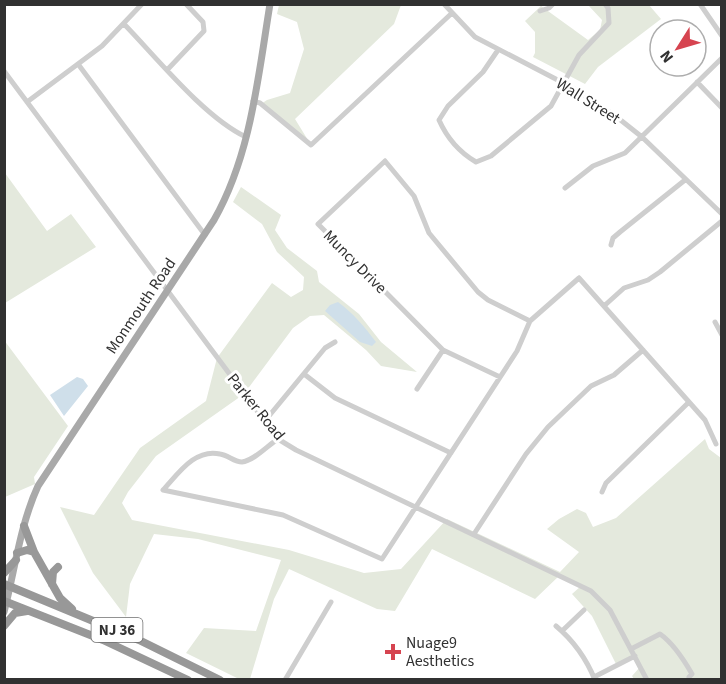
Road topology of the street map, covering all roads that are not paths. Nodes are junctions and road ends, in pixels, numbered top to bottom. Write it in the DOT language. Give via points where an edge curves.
graph roads {
  1 [pos="142,4"];
  2 [pos="186,4"];
  3 [pos="270,4"];
  4 [pos="444,4"];
  5 [pos="553,4"];
  6 [pos="605,4"];
  7 [pos="700,4"];
  8 [pos="540,10"];
  9 [pos="452,13"];
  10 [pos="124,24"];
  11 [pos="722,36"];
  12 [pos="498,50"];
  13 [pos="722,58"];
  14 [pos="78,64"];
  15 [pos="168,69"];
  16 [pos="4,71"];
  17 [pos="697,82"];
  18 [pos="564,84"];
  19 [pos="253,101"];
  20 [pos="27,102"];
  21 [pos="722,108"];
  22 [pos="246,136"];
  23 [pos="642,137"];
  24 [pos="686,180"];
  25 [pos="565,189"];
  26 [pos="722,214"];
  27 [pos="722,221"];
  28 [pos="205,235"];
  29 [pos="611,245"];
  30 [pos="167,291"];
  31 [pos="604,306"];
  32 [pos="530,321"];
  33 [pos="715,322"];
  34 [pos="722,335"];
  35 [pos="335,342"];
  36 [pos="443,350"];
  37 [pos="643,350"];
  38 [pos="304,374"];
  39 [pos="500,377"];
  40 [pos="417,390"];
  41 [pos="689,402"];
  42 [pos="264,422"];
  43 [pos="278,439"];
  44 [pos="716,444"];
  45 [pos="451,453"];
  46 [pos="602,492"];
  47 [pos="416,507"];
  48 [pos="24,526"];
  49 [pos="474,534"];
  50 [pos="34,552"];
  51 [pos="17,556"];
  52 [pos="58,567"];
  53 [pos="4,573"];
  54 [pos="52,584"];
  55 [pos="8,585"];
  56 [pos="6,601"];
  57 [pos="331,602"];
  58 [pos="584,610"];
  59 [pos="4,612"];
  60 [pos="31,612"];
  61 [pos="77,613"];
  62 [pos="4,626"];
  63 [pos="556,626"];
  64 [pos="562,631"];
  65 [pos="631,649"];
  66 [pos="635,656"];
  67 [pos="689,677"];
  68 [pos="594,678"];
  69 [pos="188,680"];
  70 [pos="220,680"];
  71 [pos="285,680"];
  72 [pos="647,680"];
  1 -- 10 [label="street"];
  2 -- 15 [label="street" via="203,22 204,31"];
  3 -- 19 [label="main road, Monmouth Road"];
  4 -- 9 [label="street, Wall Street"];
  5 -- 8 [label="street"];
  6 -- 18 [label="street" via="609,23 579,55"];
  7 -- 11 [label="street"];
  9 -- 12 [label="street, Wall Street" via="471,35"];
  9 -- 19 [label="street" via="310,145"];
  10 -- 14 [label="street"];
  10 -- 15 [label="street"];
  12 -- 18 [label="street, Wall Street"];
  12 -- 18 [label="street" via="483,72 437,119 475,165 543,114"];
  13 -- 17 [label="street"];
  14 -- 20 [label="street"];
  14 -- 28 [label="street"];
  15 -- 22 [label="street" via="212,113"];
  16 -- 20 [label="street, Parker Road"];
  17 -- 21 [label="street"];
  17 -- 23 [label="street"];
  18 -- 23 [label="street, Wall Street" via="605,108"];
  19 -- 22 [label="main road, Monmouth Road"];
  20 -- 30 [label="street, Parker Road"];
  22 -- 28 [label="main road, Monmouth Road" via="234,180"];
  23 -- 24 [label="street, Wall Street"];
  23 -- 25 [label="street" via="625,153 593,166"];
  24 -- 26 [label="street, Wall Street"];
  24 -- 29 [label="street" via="620,232"];
  27 -- 31 [label="street" via="660,272 624,288"];
  28 -- 30 [label="main road, Monmouth Road"];
  30 -- 42 [label="street, Parker Road"];
  30 -- 48 [label="main road, Monmouth Road" via="49,468"];
  31 -- 32 [label="street" via="580,275"];
  31 -- 37 [label="street"];
  32 -- 36 [label="street, Muncy Drive" via="478,292 429,233 414,196 385,158 315,224"];
  32 -- 39 [label="street"];
  33 -- 34 [label="street"];
  35 -- 38 [label="street" via="325,348"];
  36 -- 39 [label="street, Muncy Drive"];
  36 -- 40 [label="street"];
  37 -- 41 [label="street"];
  37 -- 49 [label="street" via="614,375 591,386 548,427"];
  38 -- 42 [label="street"];
  38 -- 45 [label="street" via="336,398"];
  39 -- 45 [label="street"];
  41 -- 44 [label="street" via="706,422"];
  41 -- 46 [label="street" via="606,483"];
  42 -- 43 [label="street, Parker Road"];
  43 -- 47 [label="street, Parker Road"];
  43 -- 47 [label="street" via="245,461 219,453 201,455 163,490 283,515 379,559"];
  45 -- 47 [label="street"];
  47 -- 49 [label="street, Parker Road"];
  48 -- 50 [label="highway"];
  48 -- 51 [label="main road, Monmouth Road"];
  49 -- 65 [label="street, Parker Road" via="595,594 610,610"];
  50 -- 51 [label="highway" via="27,550"];
  50 -- 54 [label="highway"];
  51 -- 53 [label="highway"];
  51 -- 55 [label="main road, Monmouth Road"];
  52 -- 54 [label="highway" via="52,572"];
  54 -- 61 [label="highway" via="60,598"];
  55 -- 56 [label="main road, Monmouth Road"];
  55 -- 61 [label="highway, NJ 36"];
  56 -- 59 [label="main road, Monmouth Road"];
  56 -- 60 [label="highway, NJ 36"];
  57 -- 71 [label="street"];
  58 -- 64 [label="street"];
  60 -- 62 [label="highway" via="15,613"];
  60 -- 69 [label="highway, NJ 36" via="97,637"];
  61 -- 70 [label="highway, NJ 36"];
  63 -- 64 [label="street"];
  64 -- 68 [label="street" via="579,650"];
  65 -- 66 [label="street, Parker Road"];
  65 -- 67 [label="street" via="660,634 686,664 692,674"];
  66 -- 68 [label="street"];
  66 -- 72 [label="street, Parker Road"];
}
